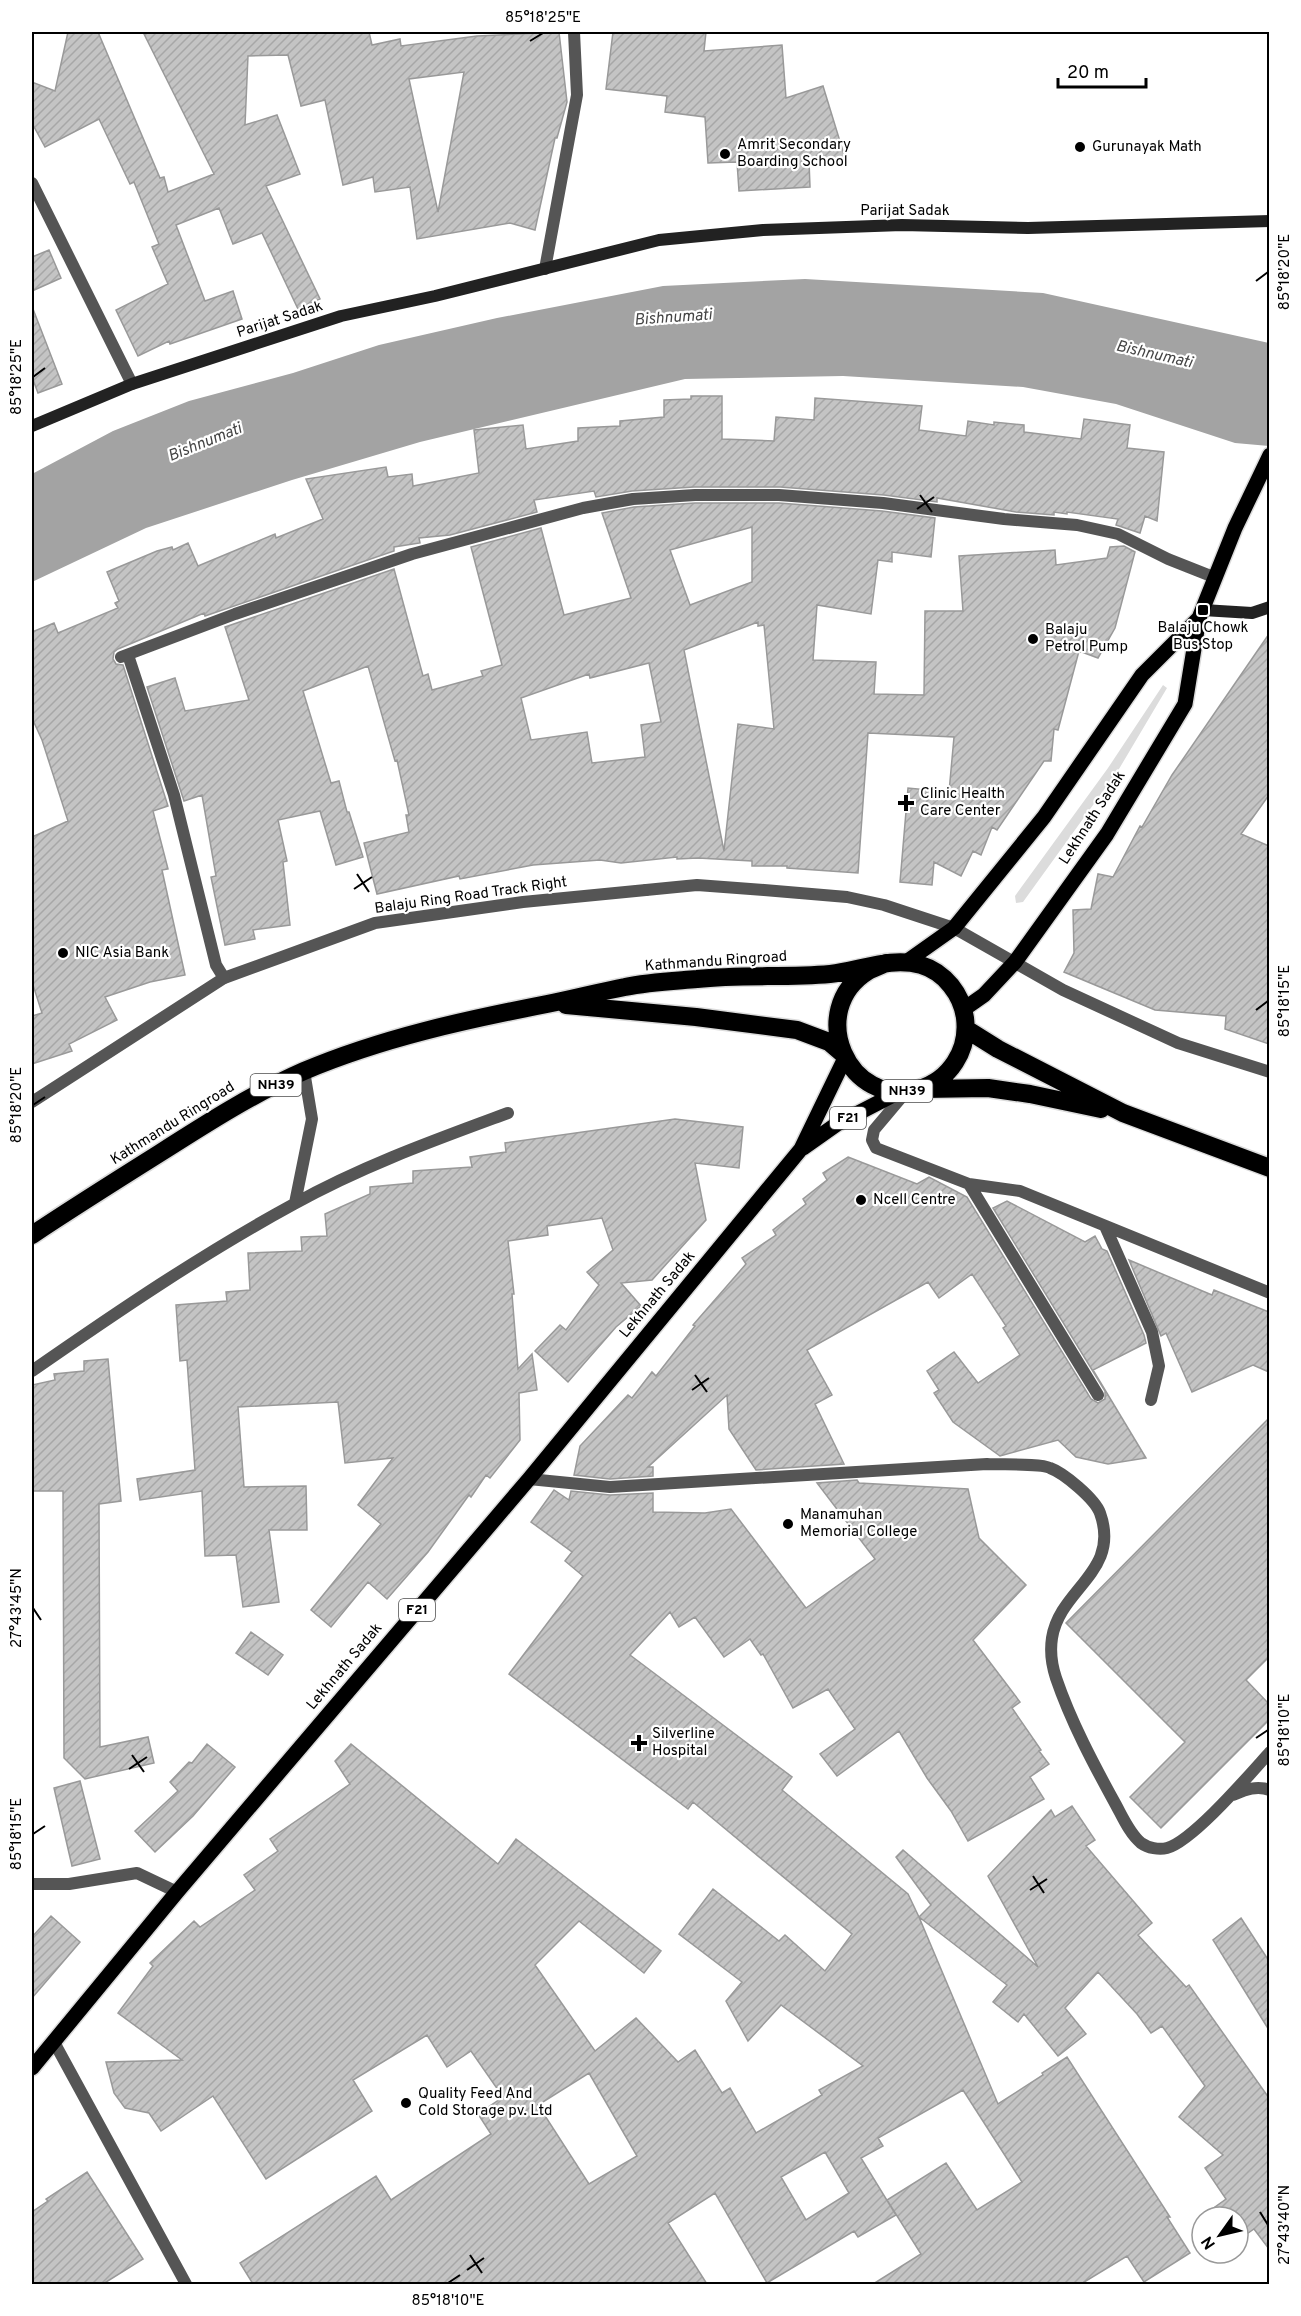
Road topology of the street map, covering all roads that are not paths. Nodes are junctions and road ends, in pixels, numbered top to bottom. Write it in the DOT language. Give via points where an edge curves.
graph roads {
  1 [pos="574,32"];
  2 [pos="32,183"];
  3 [pos="1269,221"];
  4 [pos="545,269"];
  5 [pos="132,384"];
  6 [pos="32,426"];
  7 [pos="1269,454"];
  8 [pos="1216,578"];
  9 [pos="1269,607"];
  10 [pos="1201,614"];
  11 [pos="954,928"];
  12 [pos="906,962"];
  13 [pos="1015,962"];
  14 [pos="886,963"];
  15 [pos="224,978"];
  16 [pos="550,1003"];
  17 [pos="964,1009"];
  18 [pos="966,1029"];
  19 [pos="844,1056"];
  20 [pos="304,1071"];
  21 [pos="1269,1072"];
  22 [pos="908,1091"];
  23 [pos="32,1102"];
  24 [pos="508,1113"];
  25 [pos="1123,1113"];
  26 [pos="801,1149"];
  27 [pos="1269,1168"];
  28 [pos="969,1184"];
  29 [pos="295,1203"];
  30 [pos="1105,1226"];
  31 [pos="32,1235"];
  32 [pos="1269,1293"];
  33 [pos="32,1371"];
  34 [pos="1098,1395"];
  35 [pos="1151,1400"];
  36 [pos="529,1479"];
  37 [pos="1269,1752"];
  38 [pos="1269,1790"];
  39 [pos="1229,1796"];
  40 [pos="32,1884"];
  41 [pos="177,1892"];
  42 [pos="54,2042"];
  43 [pos="32,2068"];
  44 [pos="186,2284"];
  1 -- 4 [label="street" via="577,95"];
  2 -- 5 [label="street"];
  3 -- 4 [label="street, Parijat Sadak" via="763,230 659,240"];
  4 -- 5 [label="street, Parijat Sadak" via="341,316"];
  5 -- 6 [label="street, Parijat Sadak"];
  7 -- 8 [label="main road, Lekhnath Sadak"];
  8 -- 10 [label="main road, Lekhnath Sadak"];
  8 -- 15 [label="street" via="1118,534 1077,525 779,495 643,498 583,508 412,554 124,656 174,795 216,965"];
  9 -- 10 [label="street" via="1252,613"];
  10 -- 11 [label="main road, Lekhnath Sadak" via="1142,675 1044,817"];
  10 -- 13 [label="main road, Lekhnath Sadak" via="1185,704 1107,834"];
  11 -- 12 [label="main road, Lekhnath Sadak"];
  11 -- 13 [label="street, Balaju Ring Road Track Right"];
  11 -- 15 [label="street, Balaju Ring Road Track Right" via="847,897 697,885 523,902 375,923"];
  12 -- 14 [label="highway, Kathmandu Ringroad / NH39"];
  12 -- 17 [label="highway, Kathmandu Ringroad / NH39" via="925,966 942,976 956,991"];
  13 -- 17 [label="main road, Lekhnath Sadak" via="984,995"];
  13 -- 21 [label="street, Balaju Ring Road Track Right" via="1063,990 1178,1043"];
  14 -- 16 [label="highway, Kathmandu Ringroad / NH39" via="831,974 701,978 627,986"];
  14 -- 19 [label="highway, Kathmandu Ringroad / NH39" via="868,970 842,999 837,1036"];
  15 -- 23 [label="street, Balaju Ring Road Track Right"];
  16 -- 19 [label="highway, Kathmandu Ringroad / NH39" via="797,1030 830,1042"];
  16 -- 20 [label="highway, Kathmandu Ringroad / NH39" via="436,1028"];
  17 -- 18 [label="highway, Kathmandu Ringroad / NH39"];
  18 -- 22 [label="highway, Kathmandu Ringroad / NH39" via="964,1045 947,1073 934,1083"];
  18 -- 25 [label="highway, Kathmandu Ringroad / NH39"];
  19 -- 22 [label="highway, Kathmandu Ringroad / NH39" via="867,1082 883,1089"];
  19 -- 26 [label="main road, Lekhnath Sadak / F21"];
  20 -- 29 [label="street" via="312,1119"];
  20 -- 31 [label="highway, Kathmandu Ringroad / NH39" via="208,1122"];
  22 -- 25 [label="highway, Kathmandu Ringroad / NH39" via="988,1088"];
  22 -- 26 [label="main road, Lekhnath Sadak / F21" via="837,1124"];
  22 -- 28 [label="street" via="874,1130 872,1140 876,1148"];
  24 -- 29 [label="street" via="385,1160"];
  25 -- 27 [label="highway, Kathmandu Ringroad / NH39"];
  26 -- 36 [label="main road, Lekhnath Sadak / F21"];
  28 -- 30 [label="street" via="1020,1191"];
  28 -- 34 [label="street"];
  29 -- 33 [label="street" via="154,1286"];
  30 -- 32 [label="street"];
  30 -- 35 [label="street" via="1152,1332 1160,1366"];
  36 -- 39 [label="street" via="610,1487 987,1464 1050,1467 1091,1498 1103,1525 1101,1558 1056,1622 1051,1647 1056,1678 1108,1791 1140,1842 1157,1849 1180,1842"];
  36 -- 41 [label="main road, Lekhnath Sadak / F21"];
  37 -- 39 [label="street"];
  38 -- 39 [label="street" via="1250,1788"];
  40 -- 41 [label="street" via="69,1884 137,1873"];
  41 -- 42 [label="main road, Lekhnath Sadak / F21"];
  42 -- 43 [label="main road, Lekhnath Sadak / F21"];
  42 -- 44 [label="street"];
}
